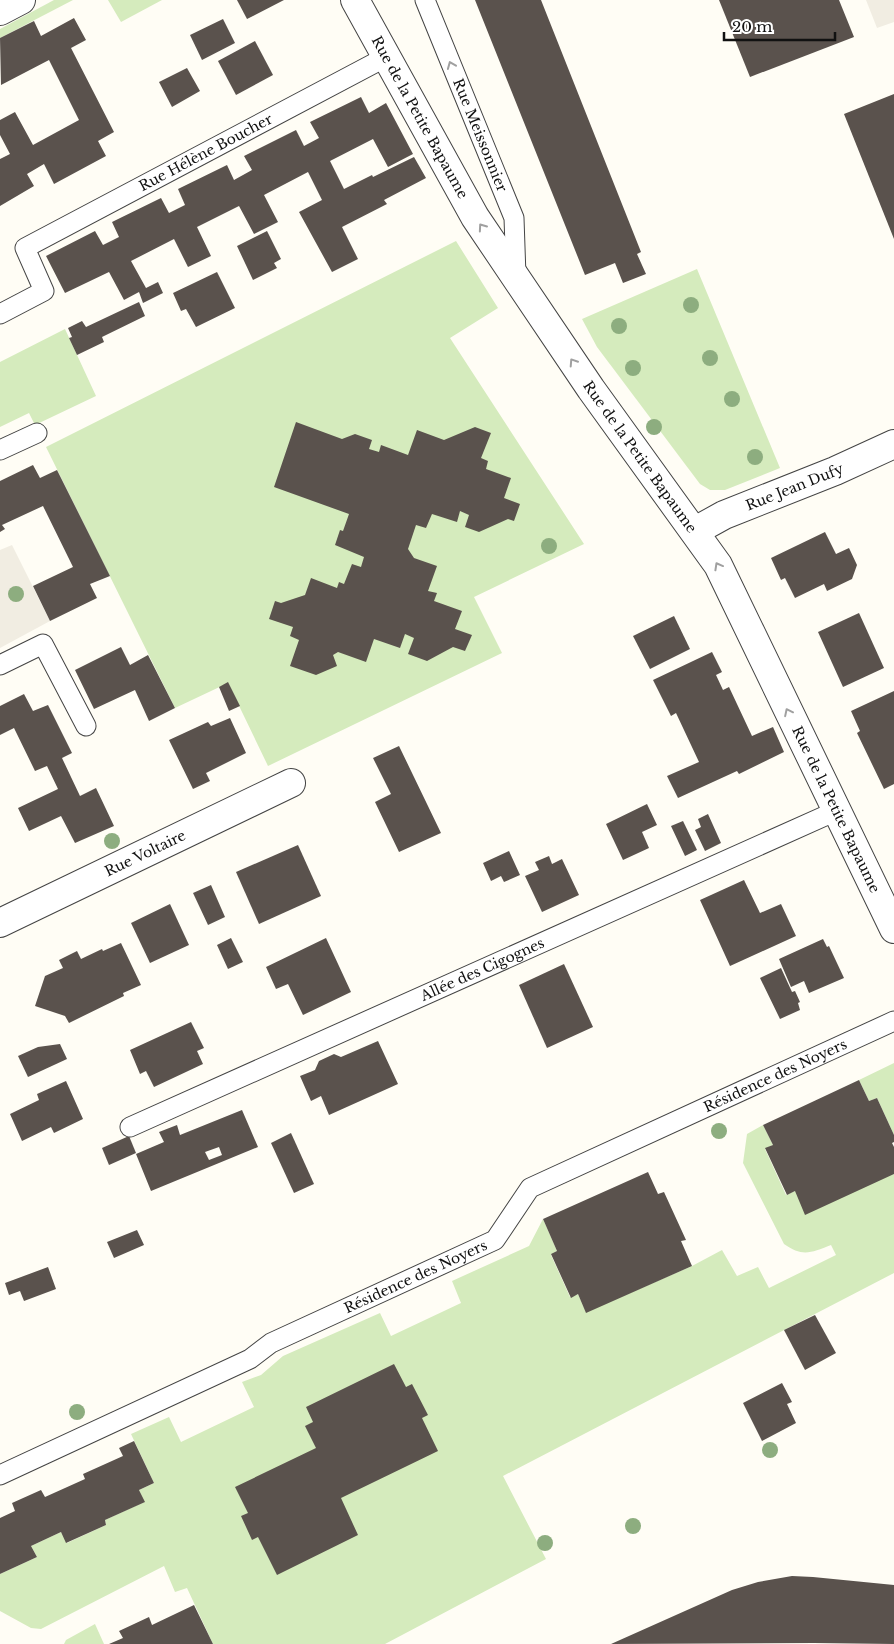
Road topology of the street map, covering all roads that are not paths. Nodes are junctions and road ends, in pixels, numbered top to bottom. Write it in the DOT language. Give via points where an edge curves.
graph roads {
  1 [pos="22,0"];
  2 [pos="355,0"];
  3 [pos="425,0"];
  4 [pos="0,12"];
  5 [pos="386,57"];
  6 [pos="516,276"];
  7 [pos="0,314"];
  8 [pos="37,433"];
  9 [pos="894,444"];
  10 [pos="0,450"];
  11 [pos="695,531"];
  12 [pos="0,665"];
  13 [pos="86,726"];
  14 [pos="292,783"];
  15 [pos="836,811"];
  16 [pos="0,923"];
  17 [pos="894,929"];
  18 [pos="894,1021"];
  19 [pos="130,1128"];
  20 [pos="0,1475"];
  1 -- 4 [label="street"];
  2 -- 5 [label="street, Rue de la Petite Bapaume"];
  6 -- 3 [label="lane, Rue Meissonnier, one-way" via="514,218"];
  6 -- 5 [label="street, Rue de la Petite Bapaume, one-way" via="475,217"];
  5 -- 7 [label="lane, Rue Hélène Boucher" via="25,248 44,291"];
  11 -- 6 [label="street, Rue de la Petite Bapaume, one-way" via="591,389"];
  8 -- 10 [label="lane"];
  9 -- 11 [label="street, Rue Jean Dufy" via="724,515"];
  15 -- 11 [label="street, Rue de la Petite Bapaume, one-way" via="718,565"];
  12 -- 13 [label="lane" via="43,644"];
  14 -- 16 [label="street, Rue Voltaire"];
  15 -- 17 [label="street, Rue de la Petite Bapaume"];
  15 -- 19 [label="lane, Allée des Cigognes"];
  18 -- 20 [label="lane, Résidence des Noyers" via="530,1188 495,1240 271,1343 250,1359"];
}
